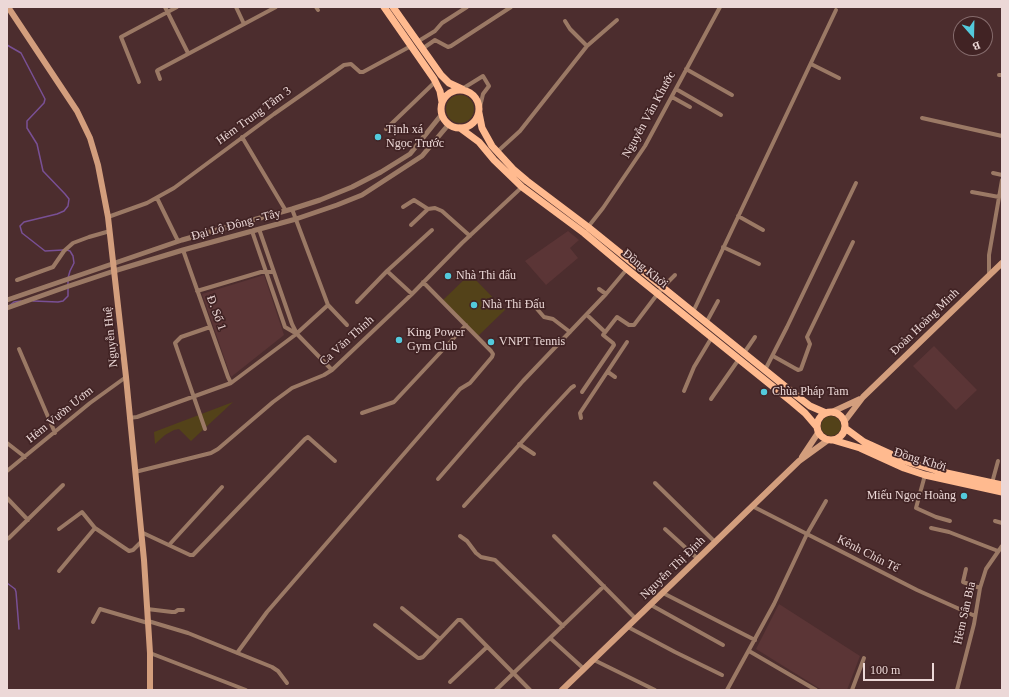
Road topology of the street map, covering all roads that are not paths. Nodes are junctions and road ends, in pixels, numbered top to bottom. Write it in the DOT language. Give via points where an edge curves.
graph roads {
  1 [pos="165,7"];
  2 [pos="177,7"];
  3 [pos="236,7"];
  4 [pos="276,7"];
  5 [pos="384,7"];
  6 [pos="393,7"];
  7 [pos="467,7"];
  8 [pos="511,7"];
  9 [pos="720,7"];
  10 [pos="8,10"];
  11 [pos="836,10"];
  12 [pos="168,12"];
  13 [pos="617,20"];
  14 [pos="565,21"];
  15 [pos="244,24"];
  16 [pos="414,44"];
  17 [pos="587,46"];
  18 [pos="422,49"];
  19 [pos="188,54"];
  20 [pos="811,64"];
  21 [pos="686,69"];
  22 [pos="160,78"];
  23 [pos="838,78"];
  24 [pos="139,82"];
  25 [pos="435,82"];
  26 [pos="462,89"];
  27 [pos="676,89"];
  28 [pos="732,95"];
  29 [pos="672,97"];
  30 [pos="442,102"];
  31 [pos="690,107"];
  32 [pos="479,110"];
  33 [pos="442,114"];
  34 [pos="721,115"];
  35 [pos="922,118"];
  36 [pos="448,124"];
  37 [pos="460,128"];
  38 [pos="386,129"];
  39 [pos="1002,136"];
  40 [pos="242,137"];
  41 [pos="497,152"];
  42 [pos="993,173"];
  43 [pos="1002,175"];
  44 [pos="1002,180"];
  45 [pos="856,183"];
  46 [pos="522,187"];
  47 [pos="972,192"];
  48 [pos="157,198"];
  49 [pos="999,198"];
  50 [pos="403,207"];
  51 [pos="292,209"];
  52 [pos="428,209"];
  53 [pos="286,211"];
  54 [pos="738,216"];
  55 [pos="108,217"];
  56 [pos="296,219"];
  57 [pos="410,225"];
  58 [pos="588,227"];
  59 [pos="259,229"];
  60 [pos="432,230"];
  61 [pos="763,230"];
  62 [pos="110,231"];
  63 [pos="252,231"];
  64 [pos="470,236"];
  65 [pos="178,241"];
  66 [pos="853,242"];
  67 [pos="723,248"];
  68 [pos="182,250"];
  69 [pos="113,263"];
  70 [pos="1002,263"];
  71 [pos="758,264"];
  72 [pos="627,269"];
  73 [pos="114,271"];
  74 [pos="387,271"];
  75 [pos="266,272"];
  76 [pos="274,272"];
  77 [pos="675,275"];
  78 [pos="989,275"];
  79 [pos="17,280"];
  80 [pos="423,282"];
  81 [pos="599,289"];
  82 [pos="197,291"];
  83 [pos="660,291"];
  84 [pos="412,294"];
  85 [pos="606,294"];
  86 [pos="7,300"];
  87 [pos="718,301"];
  88 [pos="357,302"];
  89 [pos="531,302"];
  90 [pos="328,305"];
  91 [pos="7,308"];
  92 [pos="693,313"];
  93 [pos="587,315"];
  94 [pos="706,323"];
  95 [pos="347,325"];
  96 [pos="466,325"];
  97 [pos="210,327"];
  98 [pos="570,332"];
  99 [pos="605,332"];
  100 [pos="297,334"];
  101 [pos="712,337"];
  102 [pos="755,337"];
  103 [pos="627,342"];
  104 [pos="19,350"];
  105 [pos="741,356"];
  106 [pos="773,356"];
  107 [pos="332,370"];
  108 [pos="765,370"];
  109 [pos="608,372"];
  110 [pos="126,376"];
  111 [pos="615,377"];
  112 [pos="231,383"];
  113 [pos="574,386"];
  114 [pos="684,391"];
  115 [pos="582,392"];
  116 [pos="194,396"];
  117 [pos="864,397"];
  118 [pos="711,399"];
  119 [pos="362,413"];
  120 [pos="829,413"];
  121 [pos="129,418"];
  122 [pos="582,418"];
  123 [pos="844,425"];
  124 [pos="206,428"];
  125 [pos="817,430"];
  126 [pos="55,433"];
  127 [pos="830,440"];
  128 [pos="7,443"];
  129 [pos="519,444"];
  130 [pos="878,453"];
  131 [pos="534,454"];
  132 [pos="25,457"];
  133 [pos="335,461"];
  134 [pos="799,461"];
  135 [pos="998,461"];
  136 [pos="7,471"];
  137 [pos="135,472"];
  138 [pos="925,475"];
  139 [pos="438,479"];
  140 [pos="655,483"];
  141 [pos="63,485"];
  142 [pos="996,486"];
  143 [pos="222,487"];
  144 [pos="1002,492"];
  145 [pos="7,498"];
  146 [pos="826,501"];
  147 [pos="464,506"];
  148 [pos="752,506"];
  149 [pos="28,520"];
  150 [pos="950,521"];
  151 [pos="995,521"];
  152 [pos="1002,523"];
  153 [pos="96,528"];
  154 [pos="931,528"];
  155 [pos="59,529"];
  156 [pos="665,529"];
  157 [pos="141,532"];
  158 [pos="808,534"];
  159 [pos="460,536"];
  160 [pos="554,536"];
  161 [pos="7,539"];
  162 [pos="142,541"];
  163 [pos="715,542"];
  164 [pos="169,545"];
  165 [pos="1002,546"];
  166 [pos="998,551"];
  167 [pos="698,559"];
  168 [pos="966,569"];
  169 [pos="59,571"];
  170 [pos="604,586"];
  171 [pos="980,588"];
  172 [pos="663,593"];
  173 [pos="651,604"];
  174 [pos="402,608"];
  175 [pos="147,609"];
  176 [pos="182,610"];
  177 [pos="975,616"];
  178 [pos="636,619"];
  179 [pos="93,622"];
  180 [pos="148,622"];
  181 [pos="375,626"];
  182 [pos="563,626"];
  183 [pos="628,627"];
  184 [pos="550,638"];
  185 [pos="440,639"];
  186 [pos="755,640"];
  187 [pos="723,645"];
  188 [pos="487,647"];
  189 [pos="749,651"];
  190 [pos="150,653"];
  191 [pos="237,653"];
  192 [pos="864,658"];
  193 [pos="594,660"];
  194 [pos="584,669"];
  195 [pos="513,674"];
  196 [pos="722,674"];
  197 [pos="450,682"];
  198 [pos="287,683"];
  199 [pos="565,689"];
  200 [pos="150,690"];
  201 [pos="246,690"];
  202 [pos="496,690"];
  203 [pos="530,690"];
  204 [pos="655,690"];
  205 [pos="727,690"];
  206 [pos="816,690"];
  207 [pos="852,690"];
  208 [pos="957,690"];
  1 -- 12 [label="street"];
  2 -- 12 [label="street"];
  3 -- 15 [label="street"];
  4 -- 15 [label="street"];
  5 -- 16 [label="main road"];
  6 -- 16 [label="main road"];
  7 -- 16 [label="street" via="442,23 435,32"];
  8 -- 18 [label="street" via="451,46 435,40"];
  9 -- 21 [label="street, Nguyễn Văn Khước"];
  10 -- 55 [label="main road, Nguyễn Huệ" via="82,121 96,152"];
  11 -- 20 [label="street"];
  12 -- 19 [label="street"];
  12 -- 24 [label="street" via="120,37"];
  13 -- 17 [label="street"];
  14 -- 17 [label="street"];
  15 -- 19 [label="street"];
  16 -- 18 [label="main road"];
  16 -- 25 [label="main road"];
  16 -- 40 [label="street, Hẻm Trung Tâm 3" via="363,72 351,64 344,65"];
  17 -- 41 [label="street" via="520,131"];
  18 -- 26 [label="main road" via="449,83"];
  19 -- 22 [label="street" via="158,70"];
  20 -- 23 [label="street"];
  20 -- 54 [label="street"];
  21 -- 27 [label="street, Nguyễn Văn Khước"];
  21 -- 28 [label="street"];
  25 -- 30 [label="main road"];
  25 -- 38 [label="street"];
  26 -- 30 [label="main road" via="449,93"];
  26 -- 32 [label="main road" via="474,95 478,100"];
  26 -- 32 [label="street" via="483,76 489,86 483,94"];
  27 -- 29 [label="street, Nguyễn Văn Khước"];
  27 -- 34 [label="street"];
  29 -- 31 [label="street"];
  29 -- 58 [label="street, Nguyễn Văn Khước" via="645,146 604,208"];
  30 -- 33 [label="main road"];
  32 -- 37 [label="main road" via="472,124"];
  32 -- 41 [label="main road, Đồng Khởi" via="484,132"];
  33 -- 36 [label="main road"];
  33 -- 51 [label="street, Đại Lộ Đông - Tây" via="410,154 352,187"];
  35 -- 39 [label="street"];
  36 -- 37 [label="main road"];
  36 -- 56 [label="street, Đại Lộ Đông - Tây" via="422,156 382,183 356,197"];
  37 -- 46 [label="main road, Đồng Khởi" via="479,142"];
  40 -- 48 [label="street, Hẻm Trung Tâm 3"];
  40 -- 53 [label="street"];
  41 -- 58 [label="main road, Đồng Khởi" via="527,182"];
  42 -- 43 [label="street"];
  44 -- 49 [label="street"];
  45 -- 106 [label="street"];
  46 -- 64 [label="street, Ca Văn Thỉnh"];
  46 -- 72 [label="main road, Đồng Khởi"];
  47 -- 49 [label="street"];
  48 -- 55 [label="street, Hẻm Trung Tâm 3"];
  48 -- 65 [label="street"];
  49 -- 78 [label="street" via="989,255"];
  50 -- 52 [label="street" via="414,200"];
  51 -- 53 [label="street, Đại Lộ Đông - Tây"];
  51 -- 56 [label="street"];
  52 -- 57 [label="street"];
  52 -- 64 [label="street" via="442,211"];
  53 -- 65 [label="street, Đại Lộ Đông - Tây"];
  54 -- 61 [label="street"];
  54 -- 67 [label="street"];
  55 -- 62 [label="main road, Nguyễn Huệ"];
  56 -- 59 [label="street, Đại Lộ Đông - Tây"];
  56 -- 90 [label="street"];
  58 -- 83 [label="main road, Đồng Khởi"];
  59 -- 63 [label="street, Đại Lộ Đông - Tây"];
  59 -- 76 [label="street"];
  60 -- 74 [label="street"];
  62 -- 69 [label="main road, Nguyễn Huệ"];
  62 -- 79 [label="street" via="89,236 69,245 53,268"];
  63 -- 68 [label="street, Đại Lộ Đông - Tây"];
  63 -- 75 [label="street"];
  64 -- 80 [label="street, Ca Văn Thỉnh"];
  65 -- 69 [label="street, Đại Lộ Đông - Tây"];
  66 -- 106 [label="street" via="807,337 810,344 801,369 798,370"];
  67 -- 71 [label="street"];
  67 -- 92 [label="street"];
  68 -- 73 [label="street, Đại Lộ Đông - Tây"];
  68 -- 82 [label="street, Đ. Số 1"];
  69 -- 73 [label="main road, Nguyễn Huệ"];
  69 -- 86 [label="street, Đại Lộ Đông - Tây"];
  70 -- 78 [label="main road, Đoàn Hoàng Minh"];
  72 -- 83 [label="main road, Đồng Khởi"];
  72 -- 85 [label="street"];
  73 -- 91 [label="street, Đại Lộ Đông - Tây"];
  73 -- 110 [label="main road, Nguyễn Huệ"];
  74 -- 84 [label="street"];
  74 -- 88 [label="street"];
  75 -- 76 [label="street"];
  75 -- 82 [label="street"];
  75 -- 100 [label="street" via="285,327"];
  76 -- 100 [label="street"];
  77 -- 83 [label="street"];
  78 -- 117 [label="main road, Đoàn Hoàng Minh"];
  80 -- 84 [label="street, Ca Văn Thỉnh"];
  80 -- 96 [label="street"];
  81 -- 85 [label="street"];
  82 -- 97 [label="street, Đ. Số 1"];
  83 -- 92 [label="main road, Đồng Khởi"];
  83 -- 99 [label="street" via="634,325 629,325 617,317"];
  83 -- 101 [label="main road, Đồng Khởi"];
  84 -- 107 [label="street, Ca Văn Thỉnh"];
  85 -- 93 [label="street"];
  87 -- 94 [label="street"];
  89 -- 98 [label="street" via="544,317 553,319"];
  90 -- 95 [label="street"];
  90 -- 100 [label="street"];
  92 -- 94 [label="main road, Đồng Khởi"];
  93 -- 98 [label="street"];
  93 -- 99 [label="street"];
  94 -- 105 [label="main road, Đồng Khởi"];
  96 -- 119 [label="street" via="394,402"];
  96 -- 191 [label="street" via="491,350 492,357 468,385 459,390 267,612"];
  97 -- 112 [label="street, Đ. Số 1"];
  97 -- 116 [label="street" via="181,337 175,344"];
  98 -- 139 [label="street"];
  99 -- 115 [label="street" via="603,335 614,345"];
  100 -- 107 [label="street"];
  100 -- 112 [label="street"];
  101 -- 105 [label="main road, Đồng Khởi"];
  101 -- 114 [label="street" via="694,367"];
  102 -- 105 [label="street"];
  103 -- 109 [label="street"];
  104 -- 126 [label="street"];
  105 -- 108 [label="main road, Đồng Khởi"];
  105 -- 118 [label="street"];
  105 -- 125 [label="main road, Đồng Khởi" via="805,413"];
  106 -- 108 [label="street"];
  107 -- 137 [label="street, Ca Văn Thỉnh" via="286,393 211,453"];
  108 -- 120 [label="main road, Đồng Khởi" via="810,406"];
  109 -- 111 [label="street"];
  109 -- 122 [label="street" via="580,413"];
  110 -- 121 [label="main road, Nguyễn Huệ"];
  110 -- 126 [label="street, Hẻm Vườn Ươm"];
  112 -- 116 [label="street"];
  113 -- 129 [label="street"];
  116 -- 121 [label="street"];
  116 -- 124 [label="street"];
  117 -- 120 [label="main road, Đoàn Hoàng Minh"];
  117 -- 123 [label="main road, Đoàn Hoàng Minh"];
  120 -- 123 [label="main road" via="840,415"];
  120 -- 125 [label="main road" via="818,420"];
  121 -- 137 [label="main road, Nguyễn Huệ"];
  123 -- 127 [label="main road" via="840,437"];
  123 -- 130 [label="main road, Đồng Khởi"];
  125 -- 127 [label="main road" via="824,438"];
  125 -- 134 [label="main road, Nguyễn Thị Định"];
  126 -- 132 [label="street, Hẻm Vườn Ươm"];
  127 -- 130 [label="main road, Đồng Khởi"];
  127 -- 134 [label="main road, Nguyễn Thị Định"];
  128 -- 132 [label="street"];
  129 -- 131 [label="street"];
  129 -- 147 [label="street"];
  130 -- 138 [label="main road, Đồng Khởi" via="904,468"];
  130 -- 142 [label="main road, Đồng Khởi"];
  132 -- 136 [label="street, Hẻm Vườn Ươm"];
  133 -- 164 [label="street" via="306,438 196,553 190,555"];
  134 -- 148 [label="main road, Nguyễn Thị Định"];
  135 -- 142 [label="street"];
  137 -- 157 [label="main road, Nguyễn Huệ"];
  138 -- 142 [label="main road, Đồng Khởi"];
  138 -- 150 [label="street" via="916,508"];
  140 -- 163 [label="street"];
  141 -- 149 [label="street"];
  142 -- 144 [label="main road, Đồng Khởi"];
  143 -- 164 [label="street"];
  145 -- 149 [label="street"];
  146 -- 158 [label="street"];
  148 -- 158 [label="street, Kênh Chín Tế"];
  148 -- 163 [label="main road, Nguyễn Thị Định"];
  149 -- 161 [label="street"];
  151 -- 152 [label="street"];
  153 -- 155 [label="street" via="82,512"];
  153 -- 162 [label="street" via="129,551"];
  153 -- 169 [label="street"];
  154 -- 166 [label="street" via="949,532"];
  156 -- 167 [label="street"];
  157 -- 162 [label="main road, Nguyễn Huệ"];
  157 -- 164 [label="street"];
  158 -- 177 [label="street, Kênh Chín Tế" via="917,590"];
  158 -- 186 [label="street"];
  159 -- 182 [label="street" via="481,557 495,560"];
  160 -- 170 [label="street"];
  162 -- 175 [label="main road, Nguyễn Huệ"];
  163 -- 167 [label="main road, Nguyễn Thị Định"];
  165 -- 166 [label="street, Hẻm Sân Bia"];
  166 -- 171 [label="street, Hẻm Sân Bia" via="986,569"];
  167 -- 172 [label="main road, Nguyễn Thị Định"];
  168 -- 171 [label="street" via="963,582"];
  170 -- 178 [label="street"];
  170 -- 182 [label="street"];
  171 -- 177 [label="street, Hẻm Sân Bia"];
  172 -- 173 [label="main road, Nguyễn Thị Định"];
  172 -- 186 [label="street"];
  173 -- 178 [label="main road, Nguyễn Thị Định"];
  173 -- 187 [label="street"];
  174 -- 185 [label="street"];
  175 -- 176 [label="street" via="172,612"];
  175 -- 180 [label="main road, Nguyễn Huệ"];
  177 -- 208 [label="street, Hẻm Sân Bia"];
  178 -- 183 [label="main road, Nguyễn Thị Định"];
  179 -- 180 [label="street" via="100,609"];
  180 -- 190 [label="main road, Nguyễn Huệ"];
  180 -- 191 [label="street" via="188,633"];
  181 -- 185 [label="street" via="418,658 423,657"];
  182 -- 184 [label="street"];
  183 -- 193 [label="main road, Nguyễn Thị Định"];
  183 -- 196 [label="street"];
  184 -- 194 [label="street"];
  184 -- 195 [label="street"];
  185 -- 188 [label="street" via="460,620"];
  186 -- 189 [label="street"];
  188 -- 195 [label="street"];
  188 -- 197 [label="street"];
  189 -- 205 [label="street"];
  189 -- 206 [label="street"];
  190 -- 200 [label="main road, Nguyễn Huệ"];
  190 -- 201 [label="street"];
  191 -- 198 [label="street" via="272,667"];
  192 -- 207 [label="street"];
  193 -- 194 [label="main road, Nguyễn Thị Định"];
  193 -- 204 [label="street"];
  194 -- 199 [label="main road, Nguyễn Thị Định"];
  195 -- 202 [label="street"];
  195 -- 203 [label="street"];
}
